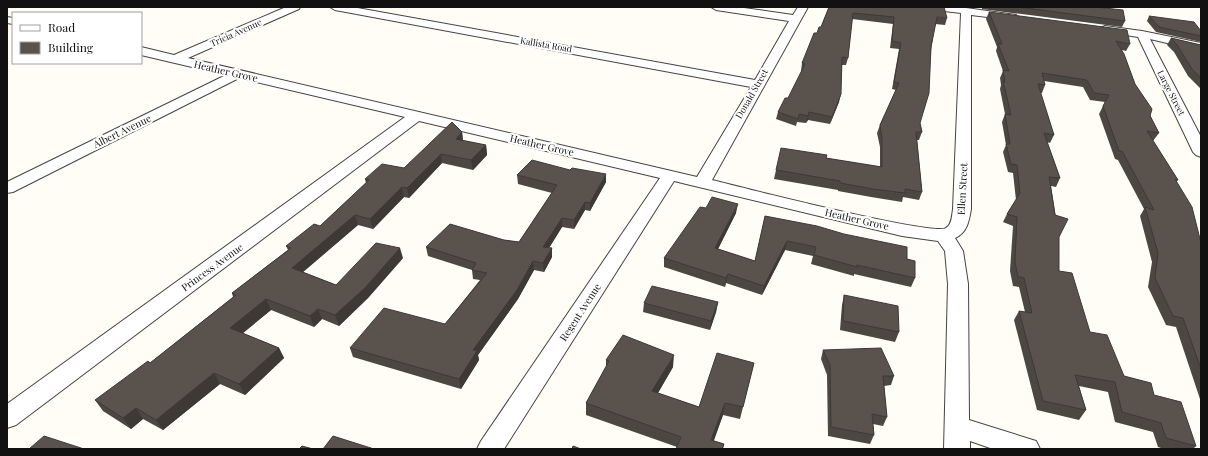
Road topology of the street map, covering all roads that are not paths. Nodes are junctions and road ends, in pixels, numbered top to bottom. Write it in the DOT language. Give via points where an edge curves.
graph roads {
  1 [pos="295,7"];
  2 [pos="335,7"];
  3 [pos="716,7"];
  4 [pos="936,7"];
  5 [pos="966,11"];
  6 [pos="799,13"];
  7 [pos="1020,18"];
  8 [pos="1096,28"];
  9 [pos="1142,34"];
  10 [pos="1201,47"];
  11 [pos="142,51"];
  12 [pos="176,59"];
  13 [pos="237,74"];
  14 [pos="758,84"];
  15 [pos="416,116"];
  16 [pos="1201,152"];
  17 [pos="670,175"];
  18 [pos="702,182"];
  19 [pos="7,188"];
  20 [pos="943,235"];
  21 [pos="7,418"];
  22 [pos="958,438"];
  23 [pos="490,449"];
  24 [pos="1027,449"];
  1 -- 12 [label="street, Tricia Avenue"];
  2 -- 14 [label="street, Kallista Road"];
  3 -- 6 [label="street"];
  4 -- 5 [label="street"];
  5 -- 7 [label="street"];
  5 -- 20 [label="street, Ellen Street" via="962,209 957,228 949,235"];
  6 -- 14 [label="street, Donald Street"];
  8 -- 9 [label="street"];
  9 -- 10 [label="street"];
  9 -- 16 [label="street, Large Street"];
  11 -- 12 [label="street, Heather Grove"];
  12 -- 13 [label="street, Heather Grove"];
  13 -- 15 [label="street, Heather Grove"];
  13 -- 19 [label="street, Albert Avenue"];
  14 -- 18 [label="street, Donald Street"];
  15 -- 17 [label="street, Heather Grove"];
  15 -- 21 [label="street, Princess Avenue"];
  17 -- 18 [label="street, Heather Grove"];
  17 -- 23 [label="street, Regent Avenue"];
  18 -- 20 [label="street, Heather Grove" via="902,230"];
  20 -- 22 [label="street" via="954,251 958,284"];
  22 -- 24 [label="street"];
}
